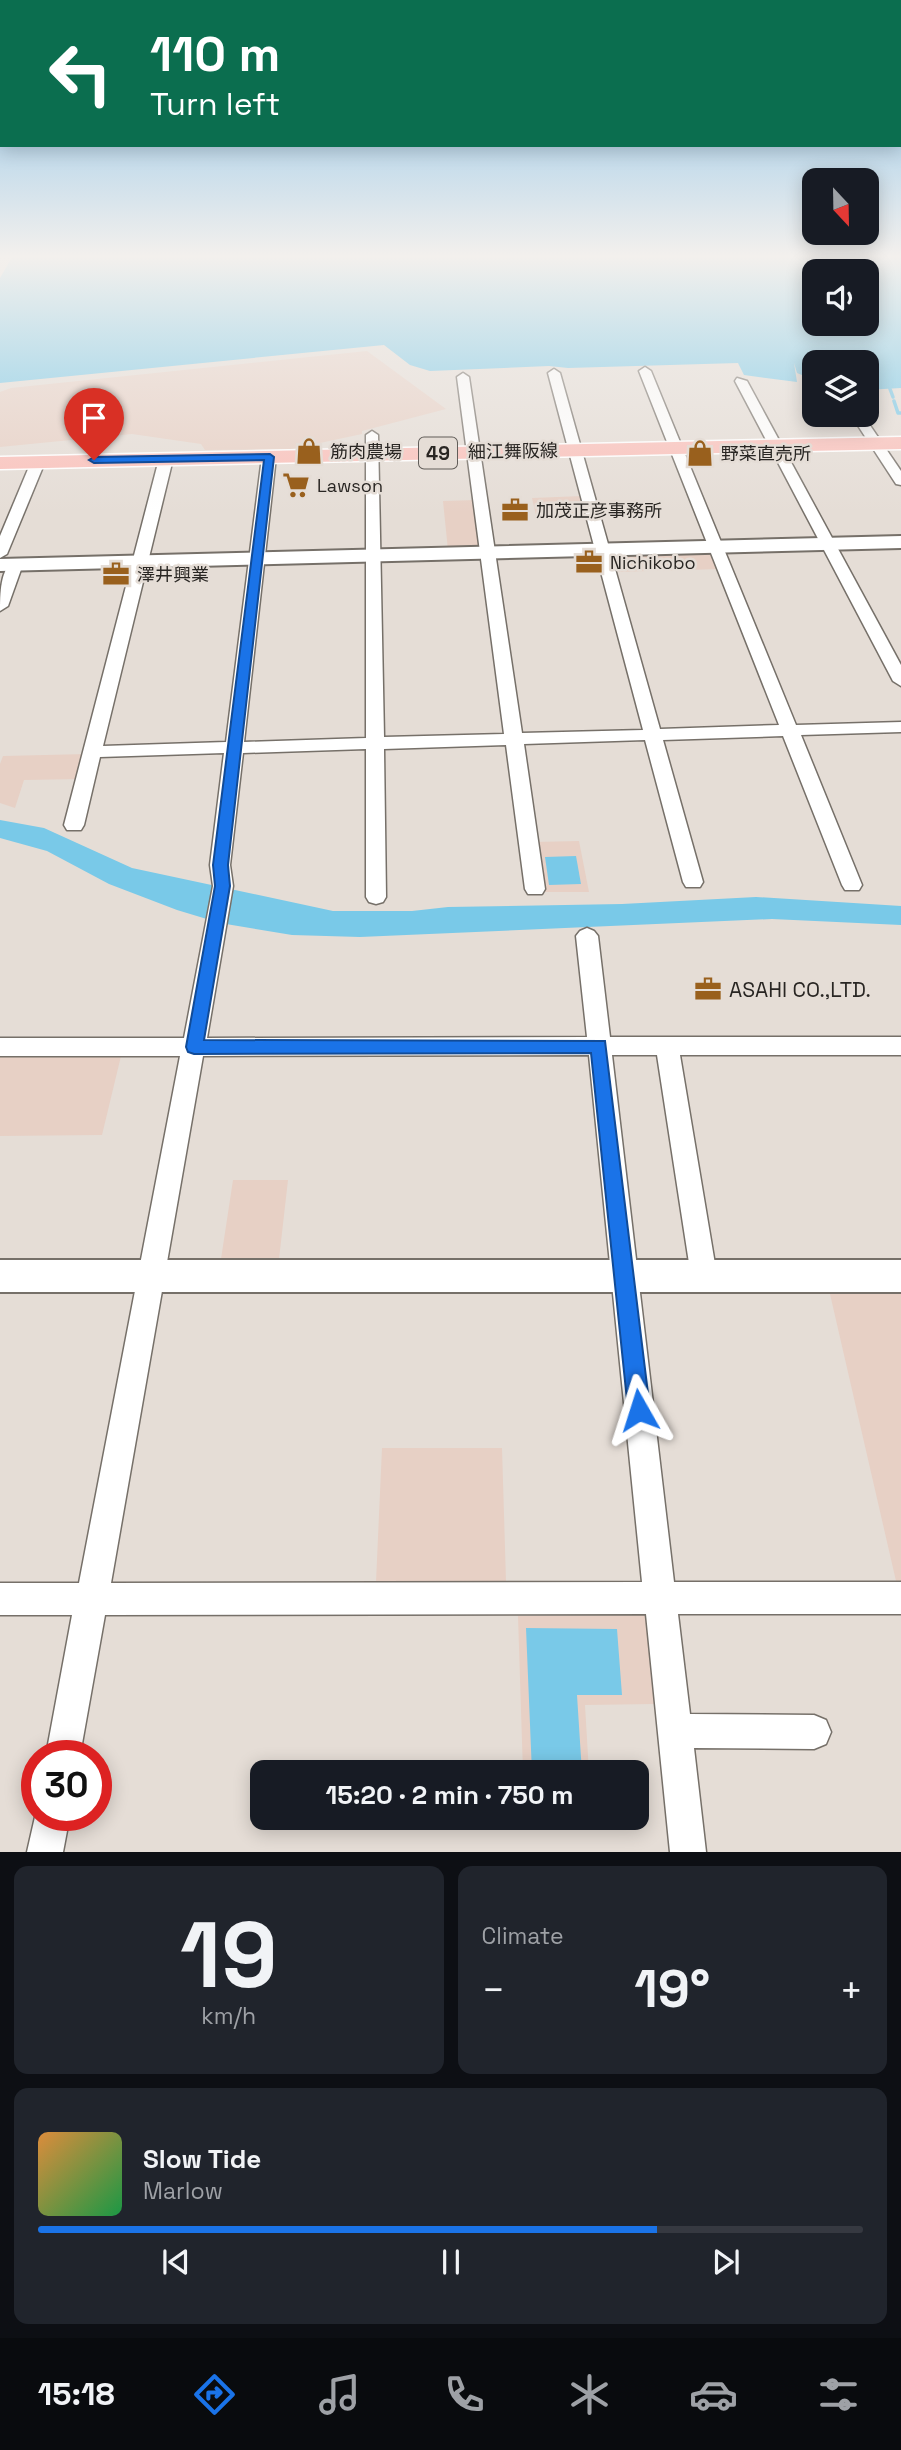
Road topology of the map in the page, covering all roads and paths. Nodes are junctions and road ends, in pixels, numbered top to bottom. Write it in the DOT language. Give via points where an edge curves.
graph roads {
  1 [pos="645,370"];
  2 [pos="554,373"];
  3 [pos="463,377"];
  4 [pos="741,381"];
  5 [pos="865,427"];
  6 [pos="876,443"];
  7 [pos="901,443"];
  8 [pos="372,445"];
  9 [pos="776,445"];
  10 [pos="676,448"];
  11 [pos="575,450"];
  12 [pos="474,452"];
  13 [pos="270,457"];
  14 [pos="166,459"];
  15 [pos="38,462"];
  16 [pos="0,463"];
  17 [pos="901,481"];
  18 [pos="901,542"];
  19 [pos="828,544"];
  20 [pos="716,547"];
  21 [pos="602,550"];
  22 [pos="488,553"];
  23 [pos="373,556"];
  24 [pos="257,558"];
  25 [pos="5,561"];
  26 [pos="141,561"];
  27 [pos="0,606"];
  28 [pos="901,681"];
  29 [pos="901,727"];
  30 [pos="790,731"];
  31 [pos="652,735"];
  32 [pos="514,739"];
  33 [pos="375,744"];
  34 [pos="234,748"];
  35 [pos="93,752"];
  36 [pos="75,825"];
  37 [pos="693,882"];
  38 [pos="852,885"];
  39 [pos="535,889"];
  40 [pos="376,897"];
  41 [pos="587,936"];
  42 [pos="599,1046"];
  43 [pos="667,1046"];
  44 [pos="901,1046"];
  45 [pos="0,1047"];
  46 [pos="194,1047"];
  47 [pos="0,1276"];
  48 [pos="152,1276"];
  49 [pos="625,1276"];
  50 [pos="704,1276"];
  51 [pos="901,1276"];
  52 [pos="660,1598"];
  53 [pos="901,1598"];
  54 [pos="0,1599"];
  55 [pos="92,1599"];
  56 [pos="675,1731"];
  57 [pos="814,1731"];
  58 [pos="66,1740"];
  59 [pos="49,1831"];
  60 [pos="45,1852"];
  61 [pos="688,1852"];
  1 -- 10 [label="street"];
  2 -- 11 [label="street"];
  3 -- 12 [label="street"];
  4 -- 9 [label="street"];
  5 -- 6 [label="street"];
  6 -- 7 [label="main road, 細江舞阪線 / 49"];
  6 -- 9 [label="main road, 細江舞阪線 / 49"];
  6 -- 17 [label="street"];
  8 -- 12 [label="main road, 細江舞阪線 / 49"];
  8 -- 13 [label="main road, 細江舞阪線 / 49"];
  8 -- 23 [label="street"];
  9 -- 10 [label="main road, 細江舞阪線 / 49"];
  9 -- 19 [label="street"];
  10 -- 11 [label="main road, 細江舞阪線 / 49"];
  10 -- 20 [label="street"];
  11 -- 12 [label="main road, 細江舞阪線 / 49"];
  11 -- 21 [label="street"];
  12 -- 22 [label="street"];
  13 -- 14 [label="main road, 細江舞阪線 / 49"];
  13 -- 24 [label="street"];
  14 -- 15 [label="main road, 細江舞阪線 / 49"];
  14 -- 26 [label="street"];
  15 -- 16 [label="main road, 細江舞阪線 / 49"];
  15 -- 25 [label="street"];
  18 -- 19 [label="street"];
  19 -- 20 [label="street"];
  19 -- 28 [label="street"];
  20 -- 21 [label="street"];
  20 -- 30 [label="street"];
  21 -- 22 [label="street"];
  21 -- 31 [label="street"];
  22 -- 23 [label="street"];
  22 -- 32 [label="street"];
  23 -- 24 [label="street"];
  23 -- 33 [label="street"];
  24 -- 26 [label="street"];
  24 -- 34 [label="street"];
  25 -- 26 [label="street"];
  25 -- 27 [label="street"];
  26 -- 35 [label="street"];
  29 -- 30 [label="street"];
  30 -- 31 [label="street"];
  30 -- 38 [label="street"];
  31 -- 32 [label="street"];
  31 -- 37 [label="street"];
  32 -- 33 [label="street"];
  32 -- 39 [label="street"];
  33 -- 34 [label="street"];
  33 -- 40 [label="street"];
  34 -- 35 [label="street"];
  34 -- 46 [label="street" via="220,865 223,886"];
  35 -- 36 [label="street"];
  41 -- 42 [label="street"];
  42 -- 43 [label="street"];
  42 -- 46 [label="street"];
  42 -- 49 [label="street"];
  43 -- 44 [label="street"];
  43 -- 50 [label="street"];
  45 -- 46 [label="street"];
  46 -- 48 [label="street"];
  47 -- 48 [label="street"];
  48 -- 49 [label="street"];
  48 -- 55 [label="street"];
  49 -- 50 [label="street"];
  49 -- 52 [label="street"];
  50 -- 51 [label="street"];
  52 -- 53 [label="street"];
  52 -- 55 [label="street"];
  52 -- 56 [label="street"];
  54 -- 55 [label="street"];
  55 -- 58 [label="street"];
  56 -- 57 [label="street"];
  56 -- 61 [label="street"];
  59 -- 60 [label="street"];
}
